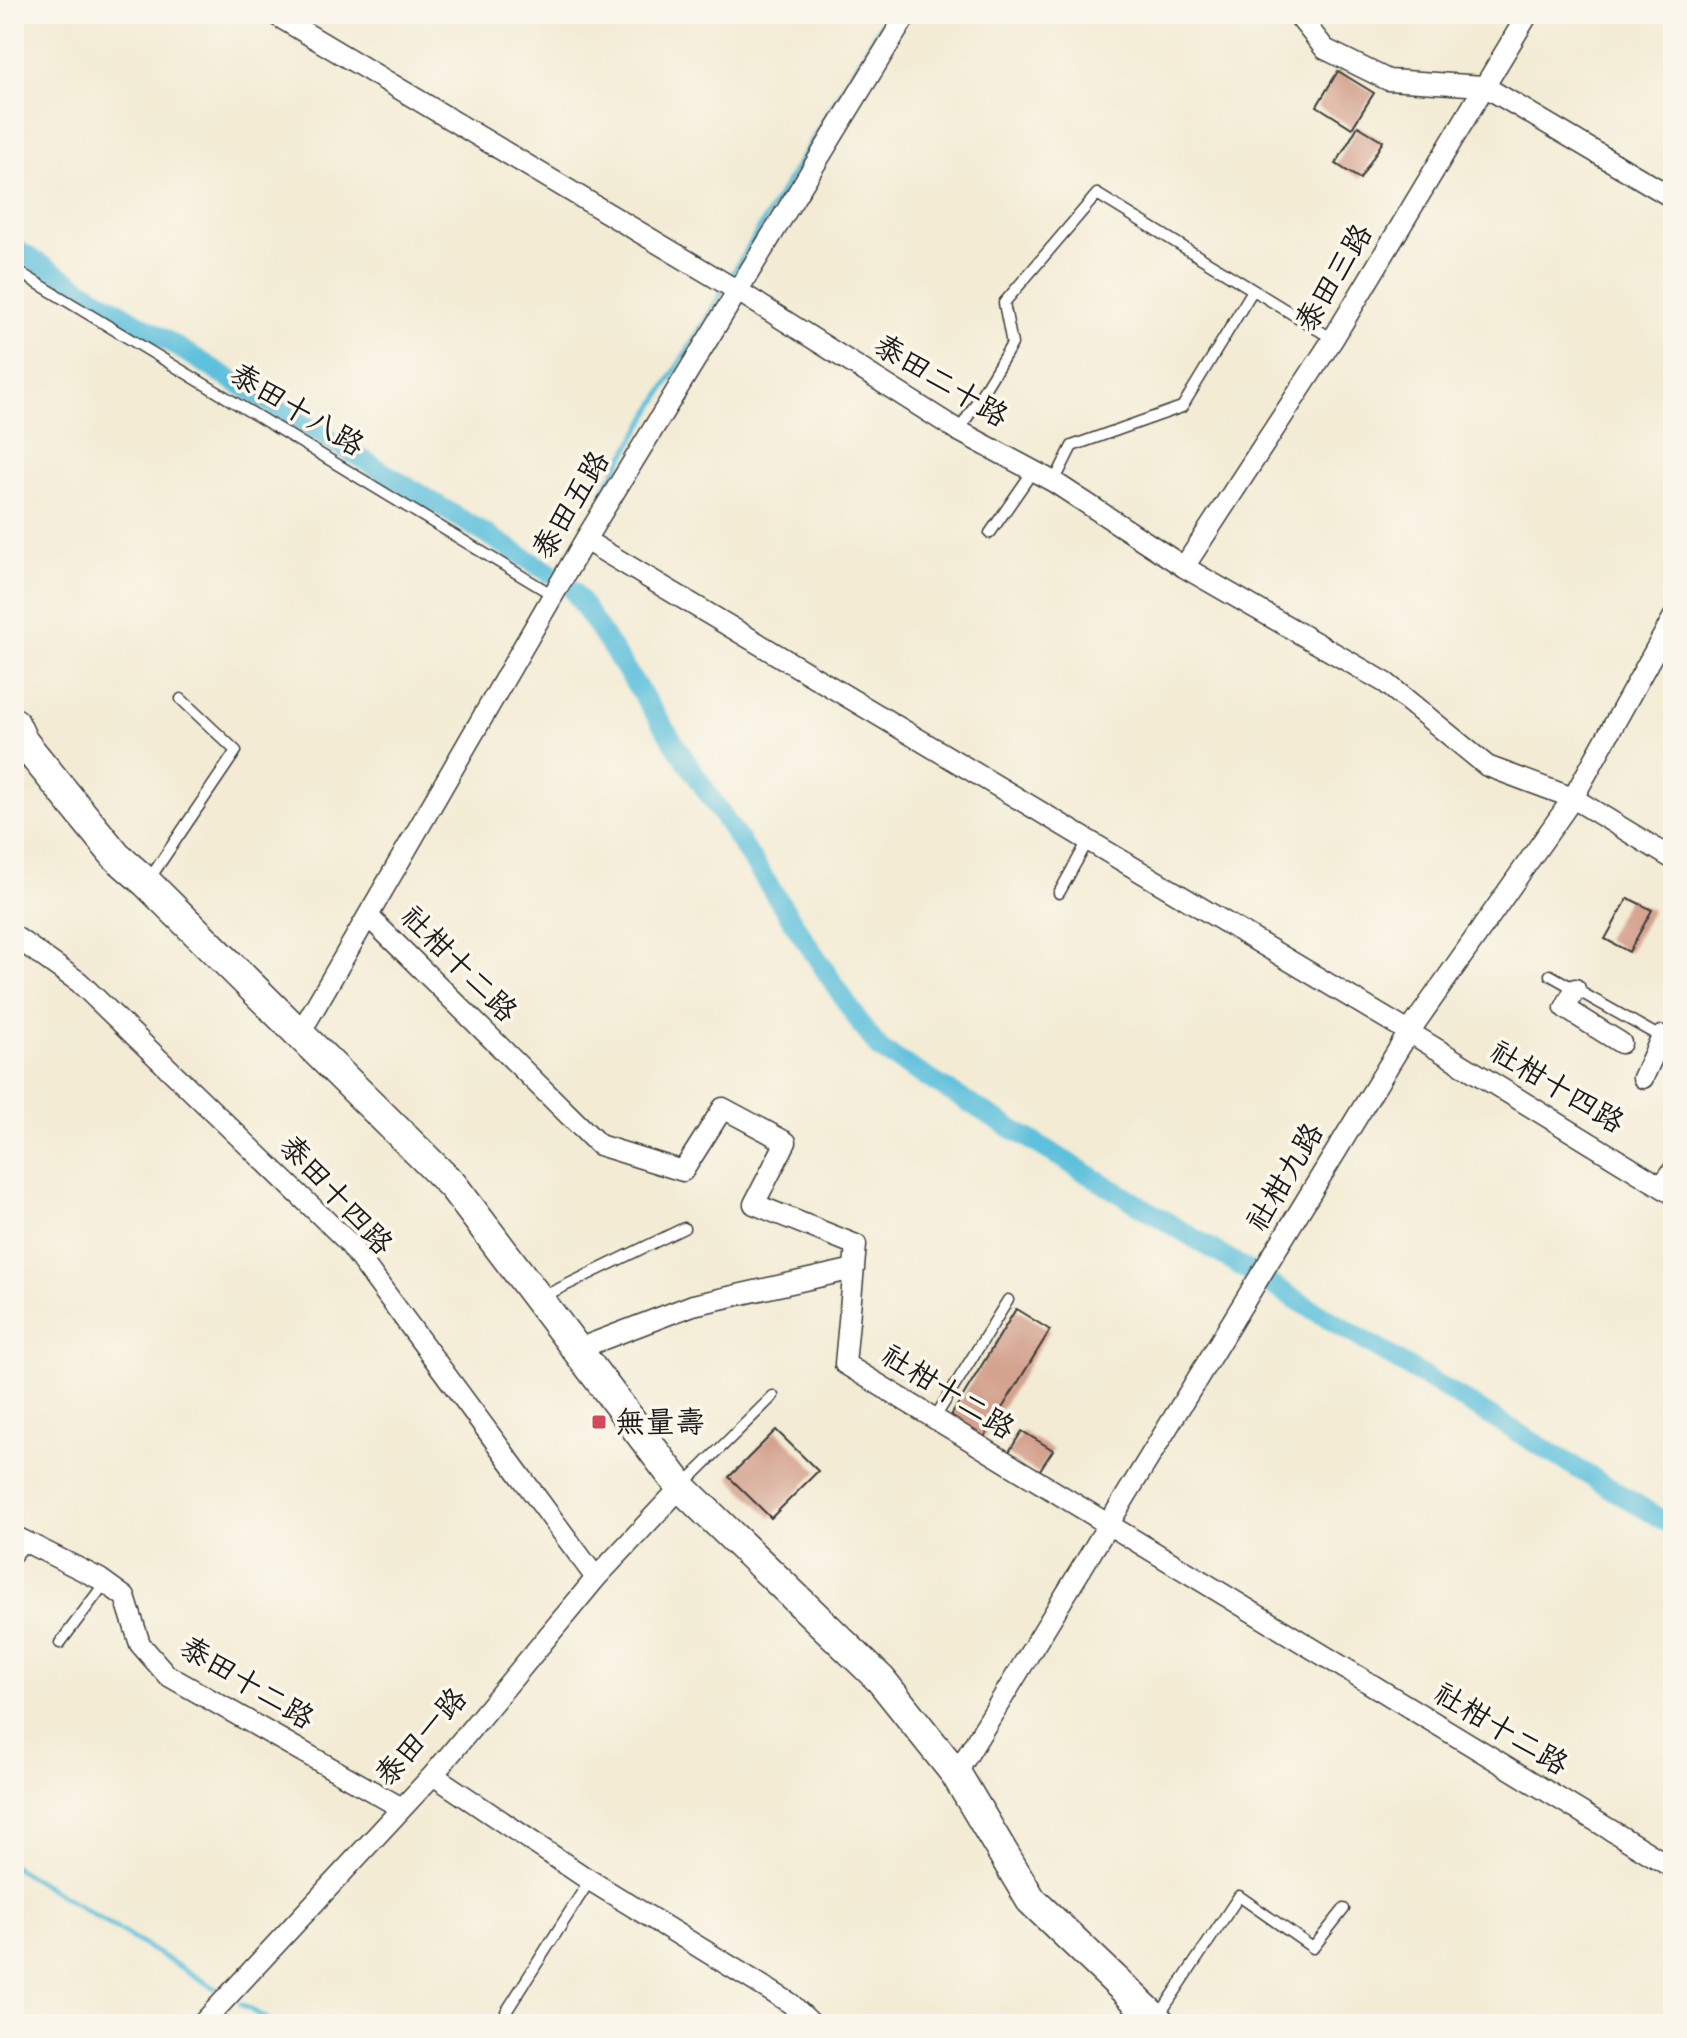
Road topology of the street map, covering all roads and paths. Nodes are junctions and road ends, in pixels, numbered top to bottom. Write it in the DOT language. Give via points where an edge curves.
graph roads {
  1 [pos="274,14"];
  2 [pos="907,14"];
  3 [pos="1528,14"];
  4 [pos="1302,16"];
  5 [pos="1484,86"];
  6 [pos="1673,198"];
  7 [pos="14,269"];
  8 [pos="1253,290"];
  9 [pos="738,291"];
  10 [pos="1333,339"];
  11 [pos="959,431"];
  12 [pos="1033,471"];
  13 [pos="1054,482"];
  14 [pos="990,533"];
  15 [pos="585,540"];
  16 [pos="1184,567"];
  17 [pos="553,595"];
  18 [pos="1673,618"];
  19 [pos="181,699"];
  20 [pos="18,733"];
  21 [pos="14,776"];
  22 [pos="1573,798"];
  23 [pos="1088,841"];
  24 [pos="1673,859"];
  25 [pos="147,883"];
  26 [pos="1059,893"];
  27 [pos="368,916"];
  28 [pos="14,936"];
  29 [pos="1550,975"];
  30 [pos="1575,989"];
  31 [pos="1409,1032"];
  32 [pos="299,1035"];
  33 [pos="1668,1040"];
  34 [pos="1621,1043"];
  35 [pos="1643,1078"];
  36 [pos="1673,1162"];
  37 [pos="1665,1189"];
  38 [pos="684,1228"];
  39 [pos="854,1269"];
  40 [pos="538,1300"];
  41 [pos="1008,1300"];
  42 [pos="575,1350"];
  43 [pos="773,1396"];
  44 [pos="934,1419"];
  45 [pos="681,1487"];
  46 [pos="1107,1526"];
  47 [pos="18,1546"];
  48 [pos="596,1578"];
  49 [pos="105,1583"];
  50 [pos="60,1643"];
  51 [pos="956,1774"];
  52 [pos="433,1775"];
  53 [pos="400,1807"];
  54 [pos="1673,1868"];
  55 [pos="590,1880"];
  56 [pos="1344,1909"];
  57 [pos="1158,2022"];
  58 [pos="202,2024"];
  59 [pos="508,2024"];
  60 [pos="812,2024"];
  1 -- 9 [label="street, 泰田二十路"];
  2 -- 9 [label="street, 泰田五路"];
  3 -- 5 [label="street, 泰田三路"];
  4 -- 5 [label="street" via="1325,49 1388,80"];
  5 -- 6 [label="street"];
  5 -- 10 [label="street, 泰田三路"];
  7 -- 17 [label="lane, 泰田十八路"];
  8 -- 10 [label="lane"];
  8 -- 11 [label="lane" via="1097,194 1004,303 1012,344"];
  8 -- 13 [label="lane" via="1182,407 1072,446"];
  9 -- 11 [label="street, 泰田二十路"];
  9 -- 15 [label="street, 泰田五路"];
  10 -- 16 [label="street, 泰田三路"];
  11 -- 12 [label="street, 泰田二十路"];
  12 -- 13 [label="street, 泰田二十路"];
  12 -- 14 [label="lane"];
  13 -- 16 [label="street, 泰田二十路"];
  15 -- 17 [label="street, 泰田五路"];
  15 -- 23 [label="street, 社柑十四路"];
  16 -- 22 [label="street, 泰田二十路" via="1386,683 1487,766"];
  17 -- 27 [label="street, 泰田五路"];
  18 -- 22 [label="street, 社柑九路"];
  19 -- 25 [label="lane" via="236,751"];
  20 -- 21 [label="lane"];
  20 -- 25 [label="street" via="116,856"];
  22 -- 24 [label="street, 泰田二十路"];
  22 -- 31 [label="street, 社柑九路"];
  23 -- 26 [label="lane"];
  23 -- 31 [label="street, 社柑十四路"];
  25 -- 32 [label="street"];
  27 -- 32 [label="street, 泰田五路"];
  27 -- 39 [label="street, 社柑十二路" via="599,1145 683,1171 723,1108 786,1142 754,1204 856,1245"];
  28 -- 48 [label="street, 泰田十四路" via="79,982 347,1241"];
  29 -- 30 [label="lane"];
  30 -- 33 [label="lane"];
  30 -- 34 [label="street" via="1565,1008"];
  31 -- 37 [label="street, 社柑十四路"];
  31 -- 46 [label="street, 社柑九路"];
  32 -- 40 [label="street" via="453,1186"];
  33 -- 35 [label="street"];
  36 -- 37 [label="lane"];
  38 -- 40 [label="lane"];
  39 -- 42 [label="street" via="693,1305"];
  39 -- 44 [label="street, 社柑十二路" via="845,1364"];
  40 -- 42 [label="street"];
  41 -- 44 [label="lane"];
  42 -- 45 [label="street"];
  43 -- 45 [label="lane"];
  44 -- 46 [label="street, 社柑十二路"];
  45 -- 48 [label="street, 泰田一路"];
  45 -- 51 [label="street" via="881,1680"];
  46 -- 51 [label="street, 社柑九路"];
  46 -- 54 [label="street, 社柑十二路"];
  47 -- 49 [label="street, 泰田十二路"];
  48 -- 52 [label="street, 泰田一路"];
  49 -- 50 [label="lane"];
  49 -- 53 [label="street, 泰田十二路" via="125,1597 140,1644 167,1675"];
  51 -- 57 [label="street" via="1031,1900"];
  52 -- 53 [label="street, 泰田一路"];
  52 -- 55 [label="street"];
  53 -- 58 [label="street, 泰田一路"];
  55 -- 59 [label="lane" via="506,2012"];
  55 -- 60 [label="street" via="790,2003"];
  56 -- 57 [label="lane" via="1313,1948 1239,1896"];
}
